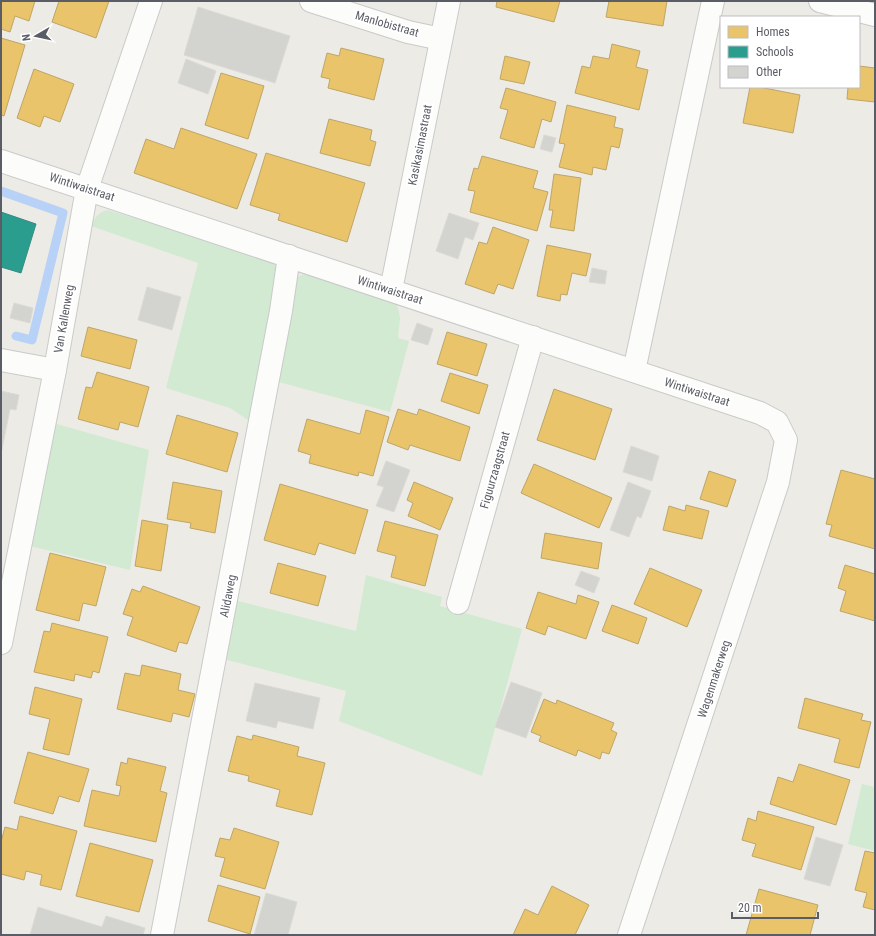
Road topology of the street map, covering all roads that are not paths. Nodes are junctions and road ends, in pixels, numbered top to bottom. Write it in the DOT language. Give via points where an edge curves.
graph roads {
  1 [pos="151,1"];
  2 [pos="311,1"];
  3 [pos="449,1"];
  4 [pos="713,1"];
  5 [pos="820,1"];
  6 [pos="875,15"];
  7 [pos="441,39"];
  8 [pos="1,161"];
  9 [pos="87,189"];
  10 [pos="289,256"];
  11 [pos="391,290"];
  12 [pos="533,337"];
  13 [pos="1,360"];
  14 [pos="55,370"];
  15 [pos="634,371"];
  16 [pos="777,422"];
  17 [pos="458,603"];
  18 [pos="4,615"];
  19 [pos="1,643"];
  20 [pos="162,935"];
  21 [pos="629,935"];
  1 -- 9 [label="street, Van Kallenweg"];
  2 -- 7 [label="street, Manlobistraat" via="408,32"];
  3 -- 7 [label="street, Kasikasimastraat"];
  4 -- 15 [label="street"];
  5 -- 6 [label="street"];
  7 -- 11 [label="street, Kasikasimastraat"];
  8 -- 9 [label="street, Wintiwaistraat"];
  9 -- 10 [label="street, Wintiwaistraat"];
  9 -- 14 [label="street, Van Kallenweg"];
  10 -- 11 [label="street, Wintiwaistraat"];
  10 -- 20 [label="street, Alidaweg" via="281,311"];
  11 -- 12 [label="street, Wintiwaistraat"];
  12 -- 15 [label="street, Wintiwaistraat"];
  12 -- 17 [label="street, Figuurzaagstraat"];
  13 -- 14 [label="street"];
  14 -- 18 [label="street, Van Kallenweg"];
  15 -- 16 [label="street, Wintiwaistraat" via="760,413"];
  16 -- 21 [label="street, Wagenmakerweg" via="786,440 778,482"];
  18 -- 19 [label="street, Van Kallenweg"];
}
